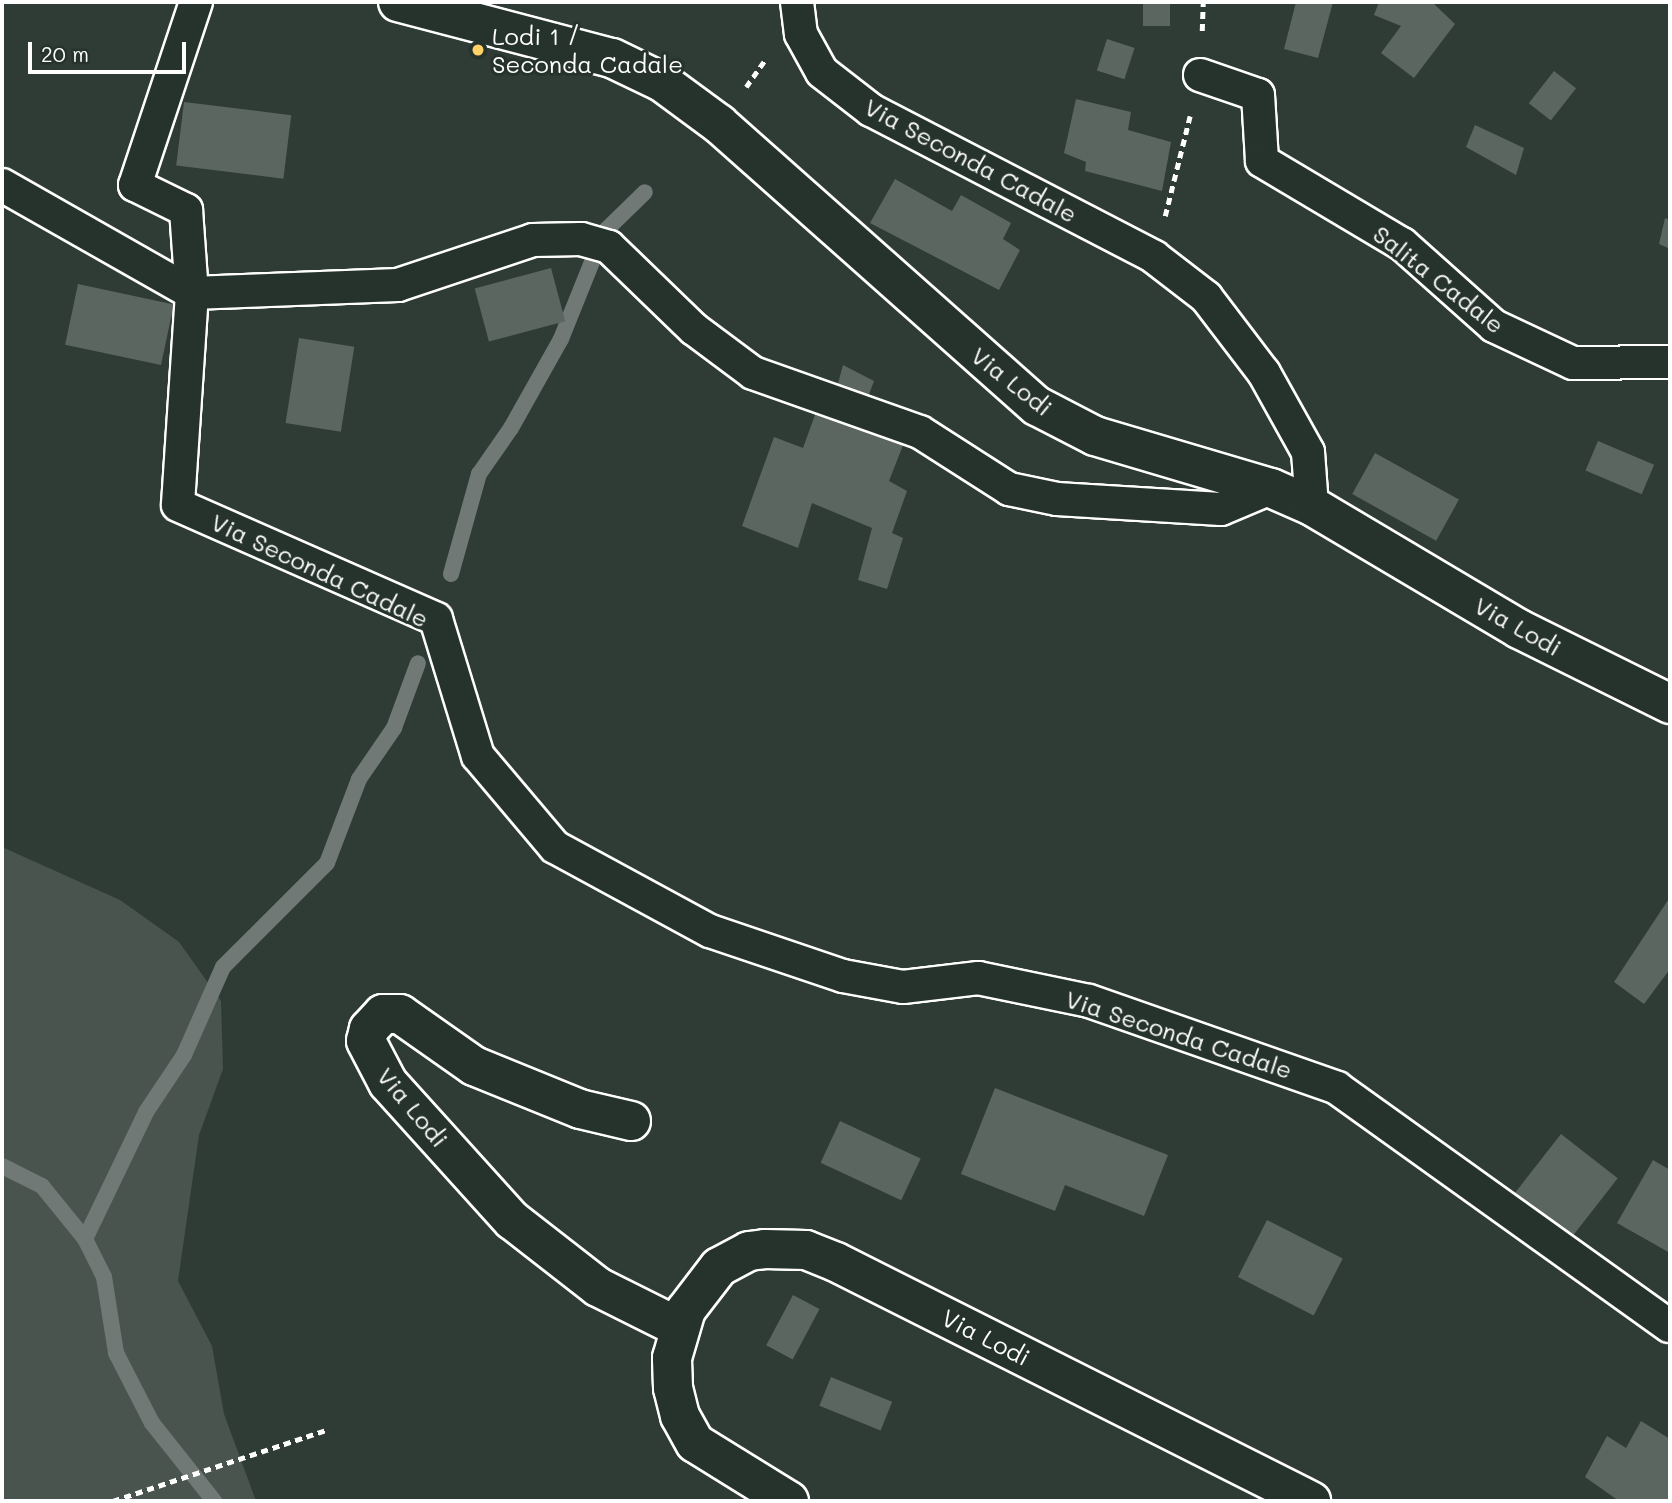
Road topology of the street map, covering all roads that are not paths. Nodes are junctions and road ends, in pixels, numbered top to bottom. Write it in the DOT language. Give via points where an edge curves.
graph roads {
  1 [pos="196,2"];
  2 [pos="398,2"];
  3 [pos="797,2"];
  4 [pos="1200,75"];
  5 [pos="2,185"];
  6 [pos="192,293"];
  7 [pos="1670,362"];
  8 [pos="1271,488"];
  9 [pos="1312,506"];
  10 [pos="1670,704"];
  11 [pos="631,1121"];
  12 [pos="1670,1326"];
  13 [pos="678,1327"];
  14 [pos="789,1501"];
  15 [pos="1311,1501"];
  1 -- 6 [label="street, Via Seconda Cadale" via="135,185 186,210"];
  2 -- 8 [label="street, Via Lodi" via="612,58 662,82 719,124 1037,405 1095,436"];
  3 -- 9 [label="street, Via Seconda Cadale" via="801,34 822,72 871,110 1154,257 1206,297 1264,373 1308,452"];
  4 -- 7 [label="street, Salita Cadale" via="1258,95 1262,161 1402,244 1494,326 1573,363"];
  5 -- 6 [label="street"];
  6 -- 8 [label="street" via="398,285 533,240 581,239 608,247 694,329 753,373 920,432 1009,489 1057,499 1222,509"];
  6 -- 12 [label="street, Via Seconda Cadale" via="178,505 436,619 478,756 555,848 710,931 843,976 903,987 978,978 1089,1001 1337,1088"];
  8 -- 9 [label="street, Via Lodi"];
  9 -- 10 [label="street, Via Lodi" via="1518,629"];
  11 -- 13 [label="street, Via Lodi" via="580,1109 474,1066 400,1014 383,1014 369,1029 366,1041 388,1083 512,1220 598,1287"];
  13 -- 14 [label="street, Via Lodi" via="673,1388 687,1431 712,1458"];
  13 -- 15 [label="street, Via Lodi" via="706,1280 731,1260 765,1249 806,1250"];
}
